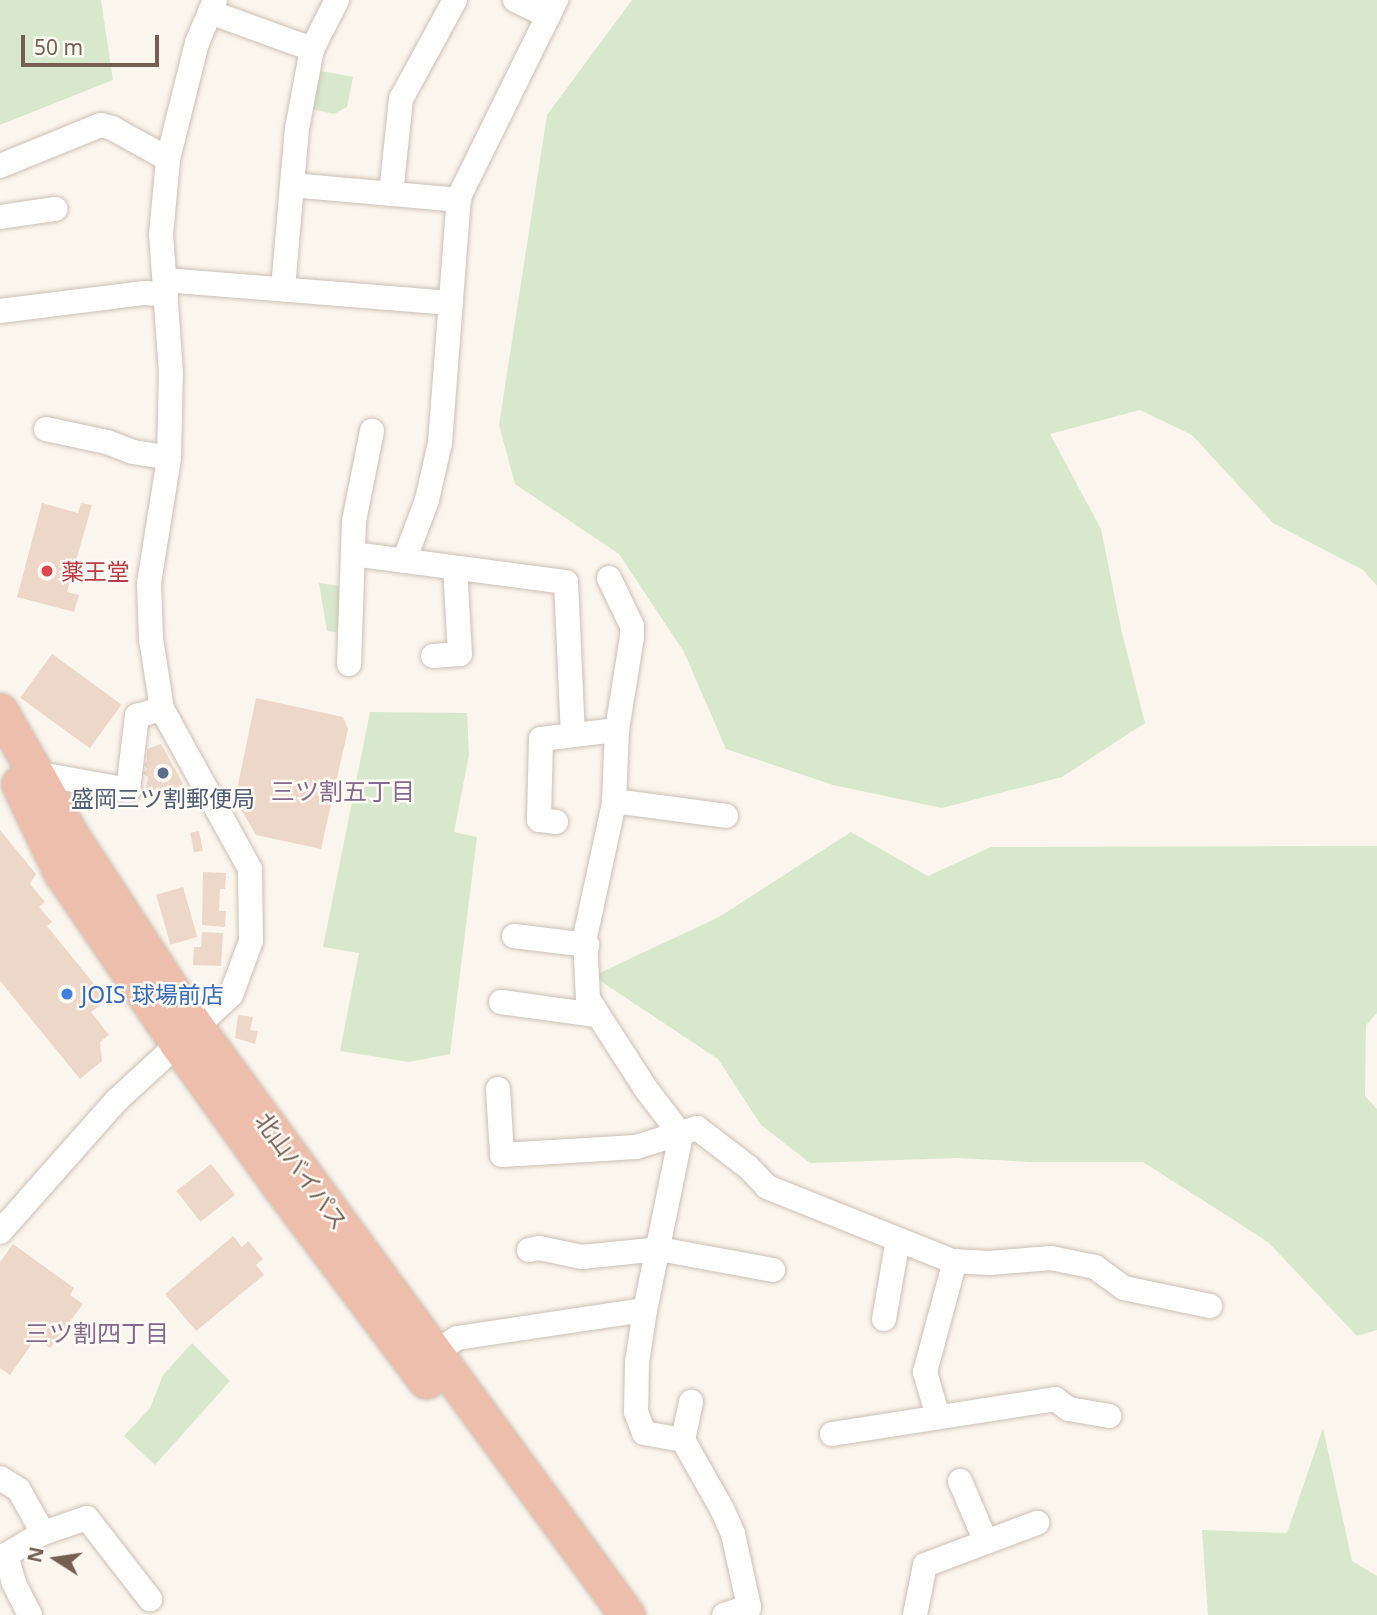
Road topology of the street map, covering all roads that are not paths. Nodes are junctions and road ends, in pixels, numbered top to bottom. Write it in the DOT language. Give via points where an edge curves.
graph roads {
  1 [pos="337,0"];
  2 [pos="455,0"];
  3 [pos="515,0"];
  4 [pos="213,6"];
  5 [pos="552,8"];
  6 [pos="312,49"];
  7 [pos="168,159"];
  8 [pos="0,166"];
  9 [pos="292,185"];
  10 [pos="391,194"];
  11 [pos="459,200"];
  12 [pos="55,209"];
  13 [pos="0,216"];
  14 [pos="165,287"];
  15 [pos="283,288"];
  16 [pos="451,303"];
  17 [pos="0,311"];
  18 [pos="46,429"];
  19 [pos="372,430"];
  20 [pos="169,458"];
  21 [pos="352,554"];
  22 [pos="404,561"];
  23 [pos="456,568"];
  24 [pos="609,578"];
  25 [pos="433,656"];
  26 [pos="349,664"];
  27 [pos="162,709"];
  28 [pos="0,711"];
  29 [pos="617,730"];
  30 [pos="573,735"];
  31 [pos="0,743"];
  32 [pos="35,773"];
  33 [pos="614,801"];
  34 [pos="726,816"];
  35 [pos="556,822"];
  36 [pos="514,936"];
  37 [pos="587,945"];
  38 [pos="502,1002"];
  39 [pos="596,1015"];
  40 [pos="187,1035"];
  41 [pos="498,1089"];
  42 [pos="678,1132"];
  43 [pos="0,1232"];
  44 [pos="898,1240"];
  45 [pos="529,1250"];
  46 [pos="659,1250"];
  47 [pos="954,1261"];
  48 [pos="773,1270"];
  49 [pos="1210,1306"];
  50 [pos="645,1310"];
  51 [pos="884,1319"];
  52 [pos="435,1352"];
  53 [pos="691,1402"];
  54 [pos="1109,1416"];
  55 [pos="938,1417"];
  56 [pos="832,1434"];
  57 [pos="683,1440"];
  58 [pos="0,1478"];
  59 [pos="960,1481"];
  60 [pos="1037,1523"];
  61 [pos="43,1533"];
  62 [pos="986,1542"];
  63 [pos="150,1599"];
  64 [pos="30,1615"];
  65 [pos="603,1615"];
  66 [pos="627,1615"];
  67 [pos="724,1615"];
  68 [pos="915,1615"];
  1 -- 6 [label="street"];
  2 -- 10 [label="street" via="401,99"];
  3 -- 5 [label="street"];
  4 -- 6 [label="street"];
  4 -- 7 [label="street" via="197,43"];
  5 -- 11 [label="street"];
  6 -- 9 [label="street"];
  7 -- 8 [label="street" via="101,125"];
  7 -- 14 [label="street" via="161,235"];
  9 -- 10 [label="street"];
  9 -- 15 [label="street"];
  10 -- 11 [label="street"];
  11 -- 16 [label="street"];
  12 -- 13 [label="street"];
  14 -- 15 [label="street"];
  14 -- 17 [label="street"];
  14 -- 20 [label="street" via="171,373"];
  15 -- 16 [label="street"];
  16 -- 22 [label="street" via="440,443 427,500"];
  18 -- 20 [label="street"];
  19 -- 21 [label="street"];
  20 -- 27 [label="street" via="149,583 151,639"];
  21 -- 22 [label="street"];
  21 -- 26 [label="street"];
  22 -- 23 [label="street"];
  23 -- 25 [label="street" via="460,654"];
  23 -- 30 [label="street" via="566,582"];
  24 -- 29 [label="street" via="632,626"];
  27 -- 32 [label="street" via="137,716 128,790"];
  27 -- 40 [label="street" via="250,869 251,941 231,995"];
  28 -- 32 [label="highway, 北山バイパス"];
  29 -- 30 [label="street"];
  29 -- 33 [label="street"];
  30 -- 35 [label="street" via="541,739 540,820"];
  31 -- 40 [label="highway, 北山バイパス" via="61,872"];
  32 -- 40 [label="highway, 北山バイパス"];
  33 -- 34 [label="street"];
  33 -- 37 [label="street"];
  36 -- 37 [label="street"];
  37 -- 39 [label="street" via="588,999"];
  38 -- 39 [label="street"];
  39 -- 42 [label="street"];
  40 -- 43 [label="street" via="116,1101"];
  40 -- 52 [label="highway, 北山バイパス"];
  40 -- 65 [label="highway, 北山バイパス" via="276,1181"];
  41 -- 42 [label="street" via="502,1155 636,1147"];
  42 -- 44 [label="street" via="697,1128 748,1167 766,1187"];
  42 -- 46 [label="street"];
  44 -- 47 [label="street"];
  44 -- 51 [label="street"];
  45 -- 46 [label="street" via="582,1257"];
  46 -- 48 [label="street"];
  46 -- 50 [label="street"];
  47 -- 49 [label="street" via="1051,1258 1095,1267 1124,1288"];
  47 -- 55 [label="street" via="925,1372"];
  50 -- 52 [label="street" via="457,1338"];
  50 -- 57 [label="street" via="636,1412 644,1433"];
  52 -- 66 [label="highway, 北山バイパス"];
  53 -- 57 [label="street"];
  54 -- 55 [label="street" via="1069,1409 1055,1399"];
  55 -- 56 [label="street"];
  57 -- 67 [label="street" via="733,1534 749,1599 749,1607"];
  58 -- 61 [label="street" via="19,1490"];
  59 -- 62 [label="street"];
  60 -- 62 [label="street"];
  61 -- 63 [label="street" via="87,1518"];
  61 -- 64 [label="street" via="6,1555"];
  62 -- 68 [label="street" via="925,1566"];
}
